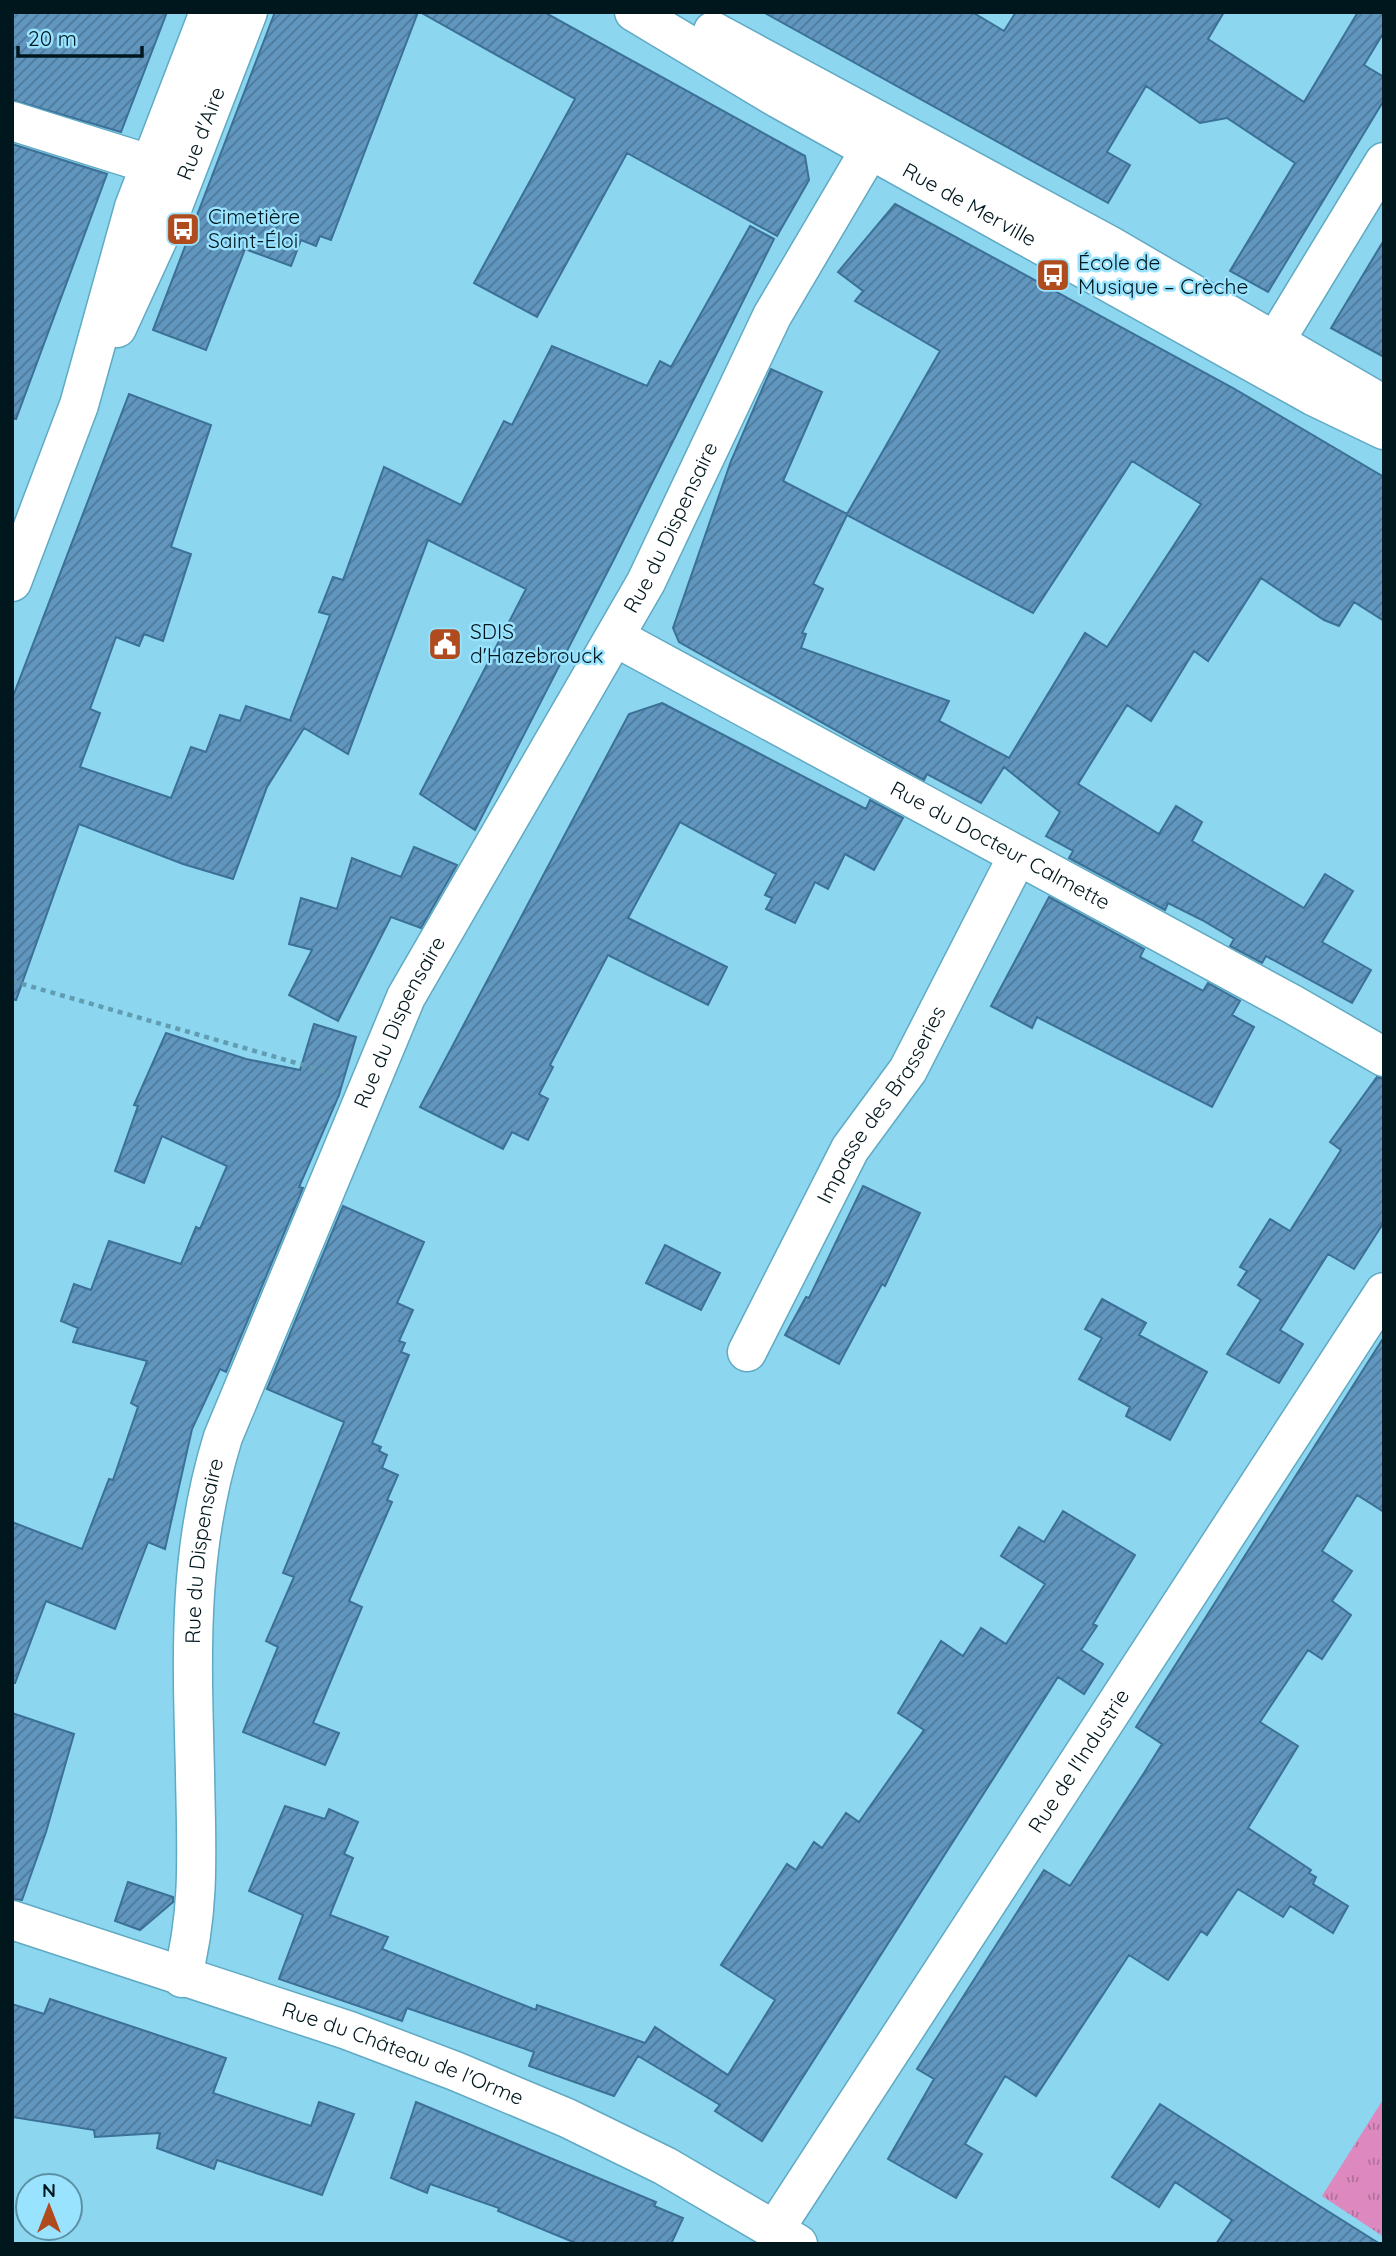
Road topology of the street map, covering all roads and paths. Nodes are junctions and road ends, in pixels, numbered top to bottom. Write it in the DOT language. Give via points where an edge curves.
graph roads {
  1 [pos="209,12"];
  2 [pos="248,12"];
  3 [pos="634,12"];
  4 [pos="677,12"];
  5 [pos="12,121"];
  6 [pos="871,148"];
  7 [pos="1384,162"];
  8 [pos="150,163"];
  9 [pos="186,176"];
  10 [pos="1268,353"];
  11 [pos="79,405"];
  12 [pos="1384,405"];
  13 [pos="1384,430"];
  14 [pos="12,582"];
  15 [pos="615,637"];
  16 [pos="1017,857"];
  17 [pos="12,981"];
  18 [pos="1384,1057"];
  19 [pos="369,1083"];
  20 [pos="1384,1292"];
  21 [pos="747,1352"];
  22 [pos="12,1920"];
  23 [pos="182,1978"];
  24 [pos="787,2236"];
  1 -- 8 [label="street, Rue d'Aire"];
  2 -- 9 [label="street, Rue d'Aire"];
  3 -- 6 [label="street, Rue de Merville"];
  4 -- 10 [label="street, Rue de Merville" via="819,85"];
  5 -- 8 [label="street"];
  6 -- 10 [label="street, Rue de Merville"];
  6 -- 15 [label="street, Rue du Dispensaire" via="772,316 672,531"];
  7 -- 10 [label="street"];
  8 -- 9 [label="street"];
  8 -- 11 [label="street, Rue d'Aire" via="122,245"];
  9 -- 11 [label="street, Rue d'Aire" via="149,264"];
  10 -- 12 [label="street, Rue de Merville"];
  10 -- 13 [label="street, Rue de Merville"];
  11 -- 14 [label="street, Rue d'Aire"];
  15 -- 16 [label="street, Rue du Docteur Calmette"];
  15 -- 19 [label="street, Rue du Dispensaire" via="419,970"];
  16 -- 18 [label="street, Rue du Docteur Calmette"];
  16 -- 21 [label="street, Impasse des Brasseries" via="908,1070 850,1149"];
  17 -- 19 [label="path"];
  19 -- 23 [label="street, Rue du Dispensaire" via="223,1437 207,1494 197,1549 191,1639 196,1912"];
  20 -- 24 [label="street, Rue de l'Industrie"];
  22 -- 23 [label="street, Rue du Château de l'Orme"];
  23 -- 24 [label="street, Rue du Château de l'Orme" via="377,2040 532,2102 704,2186"];
}
